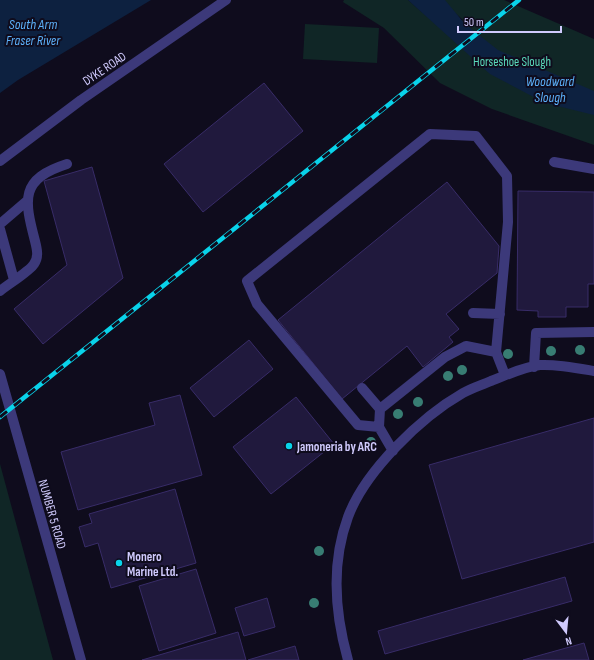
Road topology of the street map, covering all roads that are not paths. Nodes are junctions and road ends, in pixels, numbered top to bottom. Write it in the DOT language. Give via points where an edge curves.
graph roads {
  1 [pos="226,0"];
  2 [pos="0,161"];
  3 [pos="554,162"];
  4 [pos="67,164"];
  5 [pos="594,169"];
  6 [pos="28,200"];
  7 [pos="0,224"];
  8 [pos="0,229"];
  9 [pos="14,280"];
  10 [pos="0,291"];
  11 [pos="473,313"];
  12 [pos="500,314"];
  13 [pos="594,332"];
  14 [pos="496,352"];
  15 [pos="534,367"];
  16 [pos="594,371"];
  17 [pos="0,374"];
  18 [pos="505,375"];
  19 [pos="362,388"];
  20 [pos="380,408"];
  21 [pos="379,426"];
  22 [pos="394,451"];
  23 [pos="81,660"];
  24 [pos="348,660"];
  1 -- 2 [label="street, DYKE ROAD" via="81,100"];
  3 -- 5 [label="street"];
  4 -- 6 [label="street" via="49,170 33,182"];
  6 -- 7 [label="street"];
  6 -- 9 [label="street" via="27,210 38,253 34,265"];
  8 -- 9 [label="street"];
  9 -- 10 [label="street"];
  11 -- 12 [label="street"];
  12 -- 14 [label="street"];
  12 -- 21 [label="street" via="508,222 507,176 476,136 430,134 247,280 258,304 358,425"];
  13 -- 15 [label="street" via="536,333"];
  14 -- 18 [label="street"];
  14 -- 20 [label="street" via="466,346 445,357"];
  15 -- 16 [label="street" via="565,366"];
  15 -- 18 [label="street"];
  17 -- 23 [label="street, NUMBER 5 ROAD"];
  18 -- 22 [label="street" via="464,392 442,407"];
  19 -- 20 [label="street"];
  20 -- 21 [label="street"];
  21 -- 22 [label="street"];
  22 -- 24 [label="street" via="368,479 348,517 340,543 336,598 340,633"];
}
